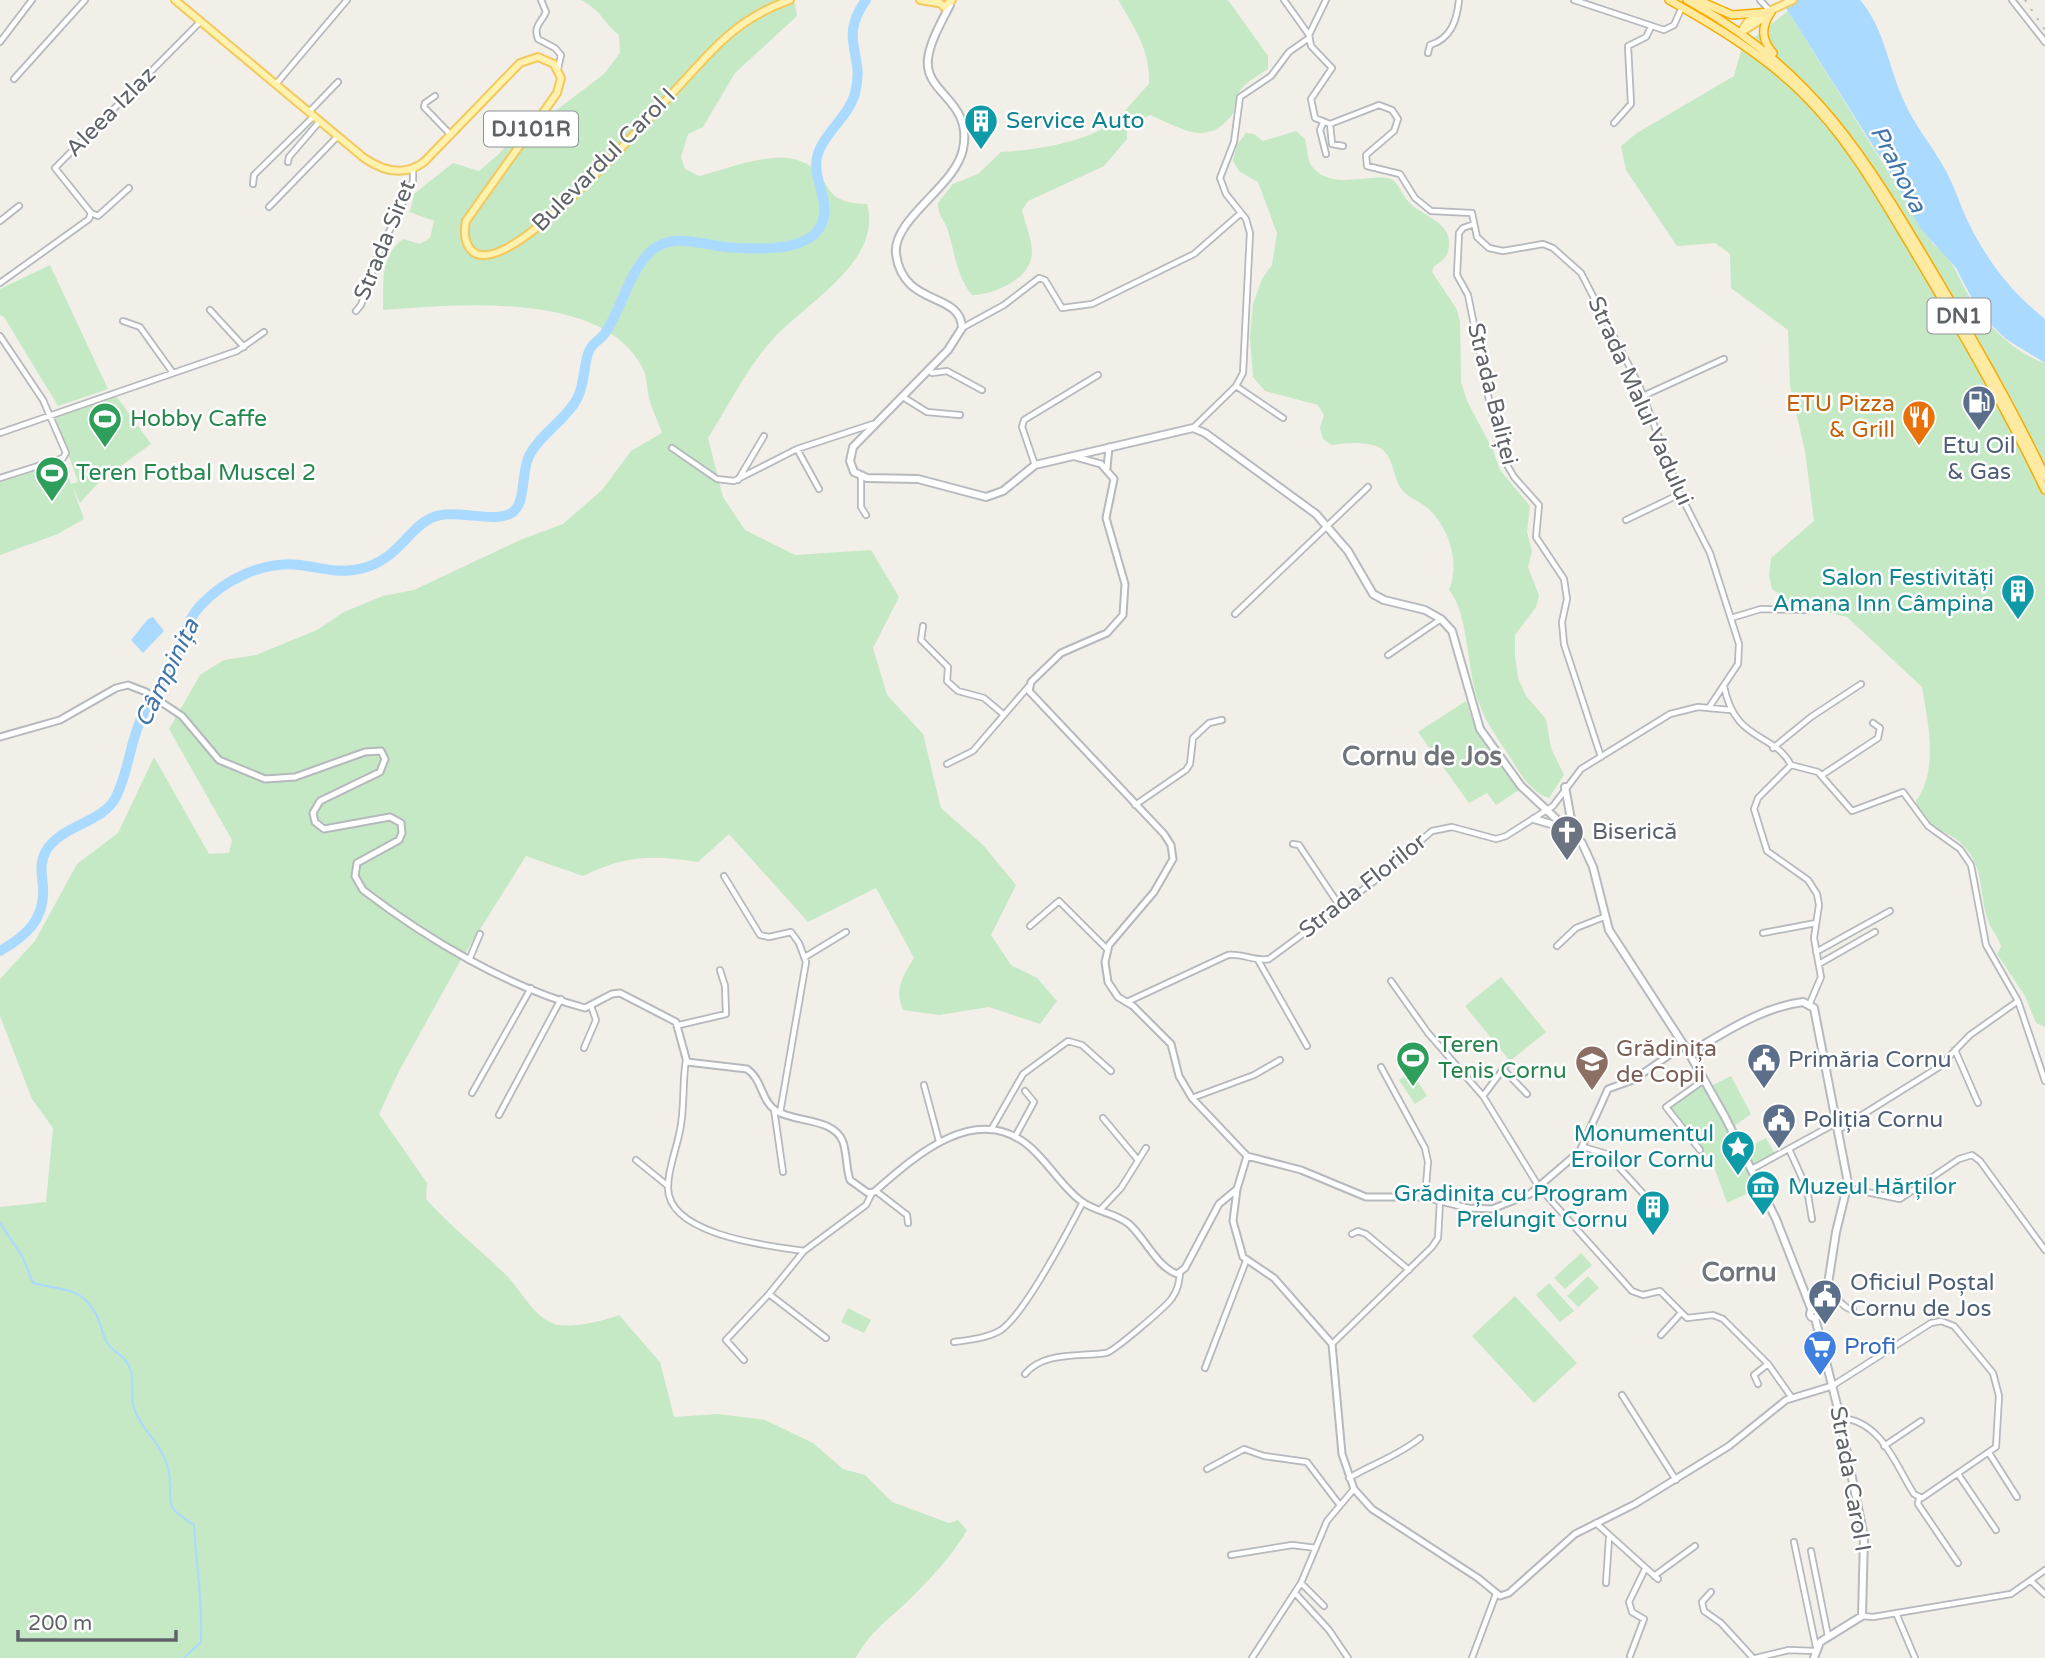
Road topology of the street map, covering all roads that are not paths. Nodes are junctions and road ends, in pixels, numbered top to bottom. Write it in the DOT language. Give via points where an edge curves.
graph roads {
  1 [pos="32,0"];
  2 [pos="85,0"];
  3 [pos="175,0"];
  4 [pos="346,0"];
  5 [pos="541,0"];
  6 [pos="790,0"];
  7 [pos="920,0"];
  8 [pos="1284,0"];
  9 [pos="1326,0"];
  10 [pos="1459,0"];
  11 [pos="1574,0"];
  12 [pos="1669,0"];
  13 [pos="1687,0"];
  14 [pos="1698,0"];
  15 [pos="1760,0"];
  16 [pos="1793,0"];
  17 [pos="2012,0"];
  18 [pos="951,1"];
  19 [pos="938,3"];
  20 [pos="1682,7"];
  21 [pos="1771,12"];
  22 [pos="200,22"];
  23 [pos="942,22"];
  24 [pos="1651,27"];
  25 [pos="1737,36"];
  26 [pos="1309,37"];
  27 [pos="0,42"];
  28 [pos="2045,42"];
  29 [pos="1428,53"];
  30 [pos="558,69"];
  31 [pos="1787,69"];
  32 [pos="14,79"];
  33 [pos="338,82"];
  34 [pos="276,84"];
  35 [pos="435,96"];
  36 [pos="312,114"];
  37 [pos="320,121"];
  38 [pos="1614,123"];
  39 [pos="1326,124"];
  40 [pos="451,135"];
  41 [pos="338,136"];
  42 [pos="1343,146"];
  43 [pos="1326,154"];
  44 [pos="288,162"];
  45 [pos="413,169"];
  46 [pos="253,184"];
  47 [pos="129,188"];
  48 [pos="19,206"];
  49 [pos="269,207"];
  50 [pos="91,212"];
  51 [pos="1241,213"];
  52 [pos="0,221"];
  53 [pos="1474,224"];
  54 [pos="0,283"];
  55 [pos="209,310"];
  56 [pos="356,311"];
  57 [pos="123,321"];
  58 [pos="962,328"];
  59 [pos="264,332"];
  60 [pos="0,336"];
  61 [pos="244,347"];
  62 [pos="1724,359"];
  63 [pos="929,370"];
  64 [pos="173,373"];
  65 [pos="1098,375"];
  66 [pos="1236,386"];
  67 [pos="982,390"];
  68 [pos="1643,396"];
  69 [pos="903,397"];
  70 [pos="960,415"];
  71 [pos="51,416"];
  72 [pos="1283,418"];
  73 [pos="877,423"];
  74 [pos="1193,428"];
  75 [pos="0,433"];
  76 [pos="764,436"];
  77 [pos="1109,446"];
  78 [pos="672,449"];
  79 [pos="797,449"];
  80 [pos="1069,455"];
  81 [pos="1035,465"];
  82 [pos="1107,468"];
  83 [pos="2045,476"];
  84 [pos="862,477"];
  85 [pos="0,478"];
  86 [pos="738,480"];
  87 [pos="1368,487"];
  88 [pos="819,489"];
  89 [pos="2045,490"];
  90 [pos="1680,494"];
  91 [pos="866,515"];
  92 [pos="1626,520"];
  93 [pos="1327,525"];
  94 [pos="1805,610"];
  95 [pos="1235,614"];
  96 [pos="1731,618"];
  97 [pos="1441,619"];
  98 [pos="923,626"];
  99 [pos="1388,655"];
  100 [pos="1861,684"];
  101 [pos="1724,686"];
  102 [pos="1028,687"];
  103 [pos="1710,706"];
  104 [pos="1730,710"];
  105 [pos="1003,714"];
  106 [pos="1222,720"];
  107 [pos="1873,723"];
  108 [pos="0,737"];
  109 [pos="1773,748"];
  110 [pos="1601,757"];
  111 [pos="947,764"];
  112 [pos="1791,765"];
  113 [pos="1822,775"];
  114 [pos="1565,787"];
  115 [pos="1135,805"];
  116 [pos="1548,810"];
  117 [pos="1534,819"];
  118 [pos="1573,832"];
  119 [pos="1293,844"];
  120 [pos="724,876"];
  121 [pos="1339,905"];
  122 [pos="1890,911"];
  123 [pos="1604,917"];
  124 [pos="1816,923"];
  125 [pos="1030,926"];
  126 [pos="846,932"];
  127 [pos="1875,932"];
  128 [pos="1763,933"];
  129 [pos="480,934"];
  130 [pos="1557,946"];
  131 [pos="1107,949"];
  132 [pos="1816,952"];
  133 [pos="805,957"];
  134 [pos="469,960"];
  135 [pos="1258,960"];
  136 [pos="1819,964"];
  137 [pos="720,970"];
  138 [pos="1391,981"];
  139 [pos="531,987"];
  140 [pos="561,999"];
  141 [pos="2018,1001"];
  142 [pos="1127,1002"];
  143 [pos="1810,1003"];
  144 [pos="591,1006"];
  145 [pos="679,1026"];
  146 [pos="1684,1045"];
  147 [pos="1307,1046"];
  148 [pos="584,1048"];
  149 [pos="1955,1050"];
  150 [pos="1689,1053"];
  151 [pos="686,1060"];
  152 [pos="1280,1060"];
  153 [pos="1381,1067"];
  154 [pos="1111,1071"];
  155 [pos="1704,1080"];
  156 [pos="2045,1081"];
  157 [pos="924,1085"];
  158 [pos="1025,1091"];
  159 [pos="472,1093"];
  160 [pos="1527,1094"];
  161 [pos="1483,1096"];
  162 [pos="1192,1098"];
  163 [pos="1978,1102"];
  164 [pos="777,1111"];
  165 [pos="499,1115"];
  166 [pos="1104,1118"];
  167 [pos="1838,1126"];
  168 [pos="991,1130"];
  169 [pos="1015,1137"];
  170 [pos="939,1141"];
  171 [pos="1583,1147"];
  172 [pos="1146,1149"];
  173 [pos="1789,1149"];
  174 [pos="1700,1150"];
  175 [pos="1247,1156"];
  176 [pos="636,1160"];
  177 [pos="1138,1160"];
  178 [pos="1752,1169"];
  179 [pos="783,1172"];
  180 [pos="668,1186"];
  181 [pos="1539,1187"];
  182 [pos="1847,1188"];
  183 [pos="1237,1189"];
  184 [pos="874,1192"];
  185 [pos="1425,1197"];
  186 [pos="1648,1199"];
  187 [pos="1440,1201"];
  188 [pos="1083,1202"];
  189 [pos="1101,1209"];
  190 [pos="1812,1219"];
  191 [pos="908,1223"];
  192 [pos="1352,1234"];
  193 [pos="2045,1250"];
  194 [pos="804,1251"];
  195 [pos="1247,1261"];
  196 [pos="1409,1270"];
  197 [pos="1180,1273"];
  198 [pos="1826,1290"];
  199 [pos="769,1294"];
  200 [pos="1853,1310"];
  201 [pos="1681,1313"];
  202 [pos="1814,1313"];
  203 [pos="1661,1335"];
  204 [pos="826,1338"];
  205 [pos="954,1342"];
  206 [pos="1332,1345"];
  207 [pos="744,1360"];
  208 [pos="1768,1364"];
  209 [pos="1205,1368"];
  210 [pos="1025,1374"];
  211 [pos="1758,1384"];
  212 [pos="1832,1386"];
  213 [pos="1622,1395"];
  214 [pos="1792,1398"];
  215 [pos="1840,1418"];
  216 [pos="1921,1421"];
  217 [pos="1420,1438"];
  218 [pos="1884,1446"];
  219 [pos="1989,1453"];
  220 [pos="1208,1469"];
  221 [pos="1958,1474"];
  222 [pos="1349,1478"];
  223 [pos="1676,1480"];
  224 [pos="1354,1489"];
  225 [pos="2017,1497"];
  226 [pos="1919,1498"];
  227 [pos="1339,1504"];
  228 [pos="1596,1523"];
  229 [pos="1996,1530"];
  230 [pos="1609,1538"];
  231 [pos="1794,1542"];
  232 [pos="1695,1546"];
  233 [pos="1315,1548"];
  234 [pos="1811,1551"];
  235 [pos="1231,1555"];
  236 [pos="1958,1563"];
  237 [pos="1645,1569"];
  238 [pos="2045,1570"];
  239 [pos="2031,1581"];
  240 [pos="1301,1583"];
  241 [pos="1606,1583"];
  242 [pos="1711,1592"];
  243 [pos="1294,1593"];
  244 [pos="1496,1594"];
  245 [pos="2045,1594"];
  246 [pos="1324,1606"];
  247 [pos="1896,1613"];
  248 [pos="1862,1616"];
  249 [pos="1828,1636"];
  250 [pos="1815,1652"];
  251 [pos="1630,1656"];
  252 [pos="1252,1658"];
  253 [pos="1348,1658"];
  254 [pos="1472,1658"];
  255 [pos="1754,1658"];
  256 [pos="1915,1658"];
  1 -- 27 [label="street"];
  2 -- 32 [label="street"];
  3 -- 22 [label="main road"];
  4 -- 34 [label="street"];
  5 -- 30 [label="street" via="546,12 536,27 538,39 559,51"];
  6 -- 30 [label="main road, Bulevardul Carol I / DJ101R" via="755,15 720,42 540,227 502,253 476,254 466,242 466,221 557,93 561,83"];
  7 -- 19 [label="main road"];
  8 -- 26 [label="street"];
  9 -- 26 [label="street"];
  10 -- 29 [label="street" via="1452,29 1430,45"];
  11 -- 24 [label="street"];
  12 -- 20 [label="highway, DN1"];
  13 -- 25 [label="highway, DN1"];
  14 -- 21 [label="highway" via="1732,15"];
  15 -- 21 [label="street"];
  16 -- 21 [label="main road"];
  17 -- 28 [label="street"];
  18 -- 19 [label="main road"];
  18 -- 23 [label="main road"];
  19 -- 23 [label="main road"];
  20 -- 24 [label="street" via="1672,28"];
  20 -- 25 [label="highway, DN1"];
  21 -- 25 [label="main road" via="1748,21"];
  21 -- 31 [label="highway" via="1764,23 1764,40"];
  22 -- 34 [label="main road"];
  22 -- 50 [label="street, Aleea Izlaz" via="55,168"];
  23 -- 58 [label="main road" via="928,70 961,116 965,134 962,153 948,179 903,231 896,251 907,283 956,311"];
  24 -- 38 [label="street" via="1644,39 1628,46 1632,100"];
  25 -- 31 [label="highway, DN1"];
  25 -- 89 [label="highway, DN1" via="1803,93 1859,162 1974,354"];
  26 -- 39 [label="street" via="1311,46 1332,68 1310,102 1312,114"];
  26 -- 51 [label="street" via="1289,52 1271,76 1240,97 1234,142 1220,178"];
  30 -- 40 [label="main road, DJ101R" via="544,58 520,63"];
  31 -- 83 [label="highway, DN1" via="1827,109 1881,184 1979,350"];
  33 -- 36 [label="street"];
  34 -- 36 [label="main road"];
  35 -- 40 [label="street" via="424,107"];
  36 -- 37 [label="main road"];
  36 -- 46 [label="street" via="254,175"];
  37 -- 41 [label="main road"];
  37 -- 44 [label="street"];
  39 -- 42 [label="street" via="1332,144"];
  39 -- 43 [label="street" via="1320,130"];
  39 -- 53 [label="street, Strada Malul Vadului" via="1375,106 1392,110 1397,127 1366,155 1365,164 1397,172 1419,203 1431,211 1468,211"];
  40 -- 45 [label="main road, DJ101R"];
  41 -- 45 [label="main road" via="380,167 397,172"];
  41 -- 49 [label="street"];
  45 -- 56 [label="street, Strada Siret" via="408,193"];
  47 -- 50 [label="street" via="98,216"];
  48 -- 52 [label="street"];
  50 -- 54 [label="street" via="89,219"];
  51 -- 58 [label="street" via="1194,254 1092,304 1062,308 1045,280 1039,278 1004,305"];
  51 -- 66 [label="street" via="1249,225 1251,257 1243,373"];
  53 -- 68 [label="street, Strada Malul Vadului" via="1477,237 1489,248 1503,251 1543,244 1581,273"];
  53 -- 110 [label="street, Strada Baliței" via="1459,233 1457,275 1468,295 1508,468 1539,505 1536,537 1564,579 1564,644"];
  55 -- 61 [label="street"];
  57 -- 64 [label="street" via="140,327"];
  58 -- 63 [label="main road"];
  59 -- 61 [label="street"];
  60 -- 71 [label="street"];
  61 -- 64 [label="street"];
  62 -- 68 [label="street"];
  63 -- 67 [label="street" via="947,371"];
  63 -- 69 [label="main road"];
  64 -- 71 [label="street"];
  65 -- 81 [label="street" via="1024,420 1022,427"];
  66 -- 72 [label="street"];
  66 -- 74 [label="street"];
  68 -- 90 [label="street, Strada Malul Vadului"];
  69 -- 70 [label="street" via="927,412"];
  69 -- 73 [label="main road"];
  71 -- 75 [label="street"];
  71 -- 85 [label="street" via="65,456"];
  73 -- 79 [label="street"];
  73 -- 84 [label="main road" via="851,454 851,467"];
  74 -- 77 [label="main road"];
  74 -- 93 [label="main road"];
  76 -- 86 [label="street"];
  77 -- 80 [label="main road"];
  77 -- 82 [label="street"];
  78 -- 86 [label="street" via="717,479"];
  79 -- 86 [label="street"];
  79 -- 88 [label="street"];
  80 -- 81 [label="main road"];
  80 -- 82 [label="street"];
  81 -- 84 [label="main road" via="1003,491 986,497 918,479"];
  82 -- 102 [label="street" via="1115,483 1106,518 1125,584 1123,615 1107,633 1062,653"];
  84 -- 91 [label="street" via="860,501"];
  87 -- 93 [label="street"];
  90 -- 92 [label="street"];
  90 -- 96 [label="street, Strada Malul Vadului" via="1710,553"];
  93 -- 95 [label="street"];
  93 -- 97 [label="main road" via="1373,594"];
  94 -- 96 [label="street" via="1761,609"];
  96 -- 101 [label="street, Strada Malul Vadului" via="1740,658"];
  97 -- 99 [label="street"];
  97 -- 116 [label="main road" via="1455,638 1480,729 1517,781"];
  98 -- 105 [label="street" via="921,640 948,667 947,681 958,691 984,698"];
  100 -- 109 [label="street" via="1811,716"];
  101 -- 103 [label="street, Strada Malul Vadului"];
  101 -- 104 [label="street"];
  102 -- 105 [label="street"];
  102 -- 115 [label="street"];
  103 -- 104 [label="street"];
  103 -- 110 [label="street" via="1670,713"];
  104 -- 109 [label="street" via="1746,730"];
  105 -- 111 [label="street" via="973,751"];
  106 -- 115 [label="street" via="1209,723 1193,738 1186,770"];
  107 -- 113 [label="street" via="1880,728 1878,738"];
  108 -- 134 [label="street" via="70,715 132,685 189,722 219,760 265,779 295,778 365,752 381,751 385,759 380,772 320,801 314,808 315,822 332,830 383,818 399,820 401,837 362,859 355,870 356,880 370,895"];
  109 -- 112 [label="street"];
  110 -- 114 [label="street" via="1581,769"];
  112 -- 113 [label="street"];
  112 -- 124 [label="street" via="1758,798 1755,815 1767,851 1815,888 1819,905"];
  113 -- 141 [label="street" via="1852,811 1903,792 1928,826 1964,853 1974,872 1986,945"];
  114 -- 116 [label="street"];
  114 -- 118 [label="main road"];
  115 -- 131 [label="street" via="1168,839 1172,859 1154,892"];
  116 -- 117 [label="street, Strada Florilor"];
  116 -- 118 [label="main road"];
  117 -- 118 [label="main road"];
  117 -- 121 [label="street, Strada Florilor" via="1501,838 1452,827 1432,831"];
  118 -- 123 [label="main road" via="1591,861"];
  119 -- 121 [label="street" via="1299,845"];
  120 -- 133 [label="street" via="760,935 791,932"];
  121 -- 135 [label="street, Strada Florilor" via="1275,955"];
  122 -- 132 [label="street"];
  123 -- 130 [label="street" via="1576,928"];
  123 -- 146 [label="main road" via="1616,943"];
  124 -- 128 [label="street"];
  124 -- 132 [label="street"];
  125 -- 131 [label="street" via="1059,901"];
  126 -- 133 [label="street"];
  127 -- 136 [label="street"];
  129 -- 134 [label="street"];
  131 -- 142 [label="street" via="1108,982"];
  132 -- 136 [label="street"];
  133 -- 164 [label="street"];
  134 -- 139 [label="street"];
  135 -- 142 [label="street" via="1228,955"];
  135 -- 147 [label="street"];
  136 -- 143 [label="street" via="1820,980"];
  137 -- 145 [label="street" via="726,1014"];
  138 -- 161 [label="street" via="1428,1033"];
  139 -- 140 [label="street"];
  139 -- 159 [label="street"];
  140 -- 144 [label="street"];
  140 -- 165 [label="street"];
  141 -- 149 [label="street"];
  141 -- 156 [label="street"];
  142 -- 162 [label="street" via="1171,1044 1179,1076"];
  143 -- 150 [label="main road" via="1753,1018"];
  143 -- 167 [label="main road"];
  144 -- 145 [label="street" via="621,993"];
  144 -- 148 [label="street" via="596,1020"];
  145 -- 151 [label="street"];
  146 -- 150 [label="main road"];
  146 -- 171 [label="street" via="1633,1080 1606,1091"];
  149 -- 163 [label="street"];
  149 -- 167 [label="street" via="1939,1068"];
  150 -- 155 [label="main road, Strada Carol I"];
  151 -- 164 [label="street" via="747,1069"];
  151 -- 180 [label="street" via="682,1118"];
  152 -- 162 [label="street"];
  153 -- 185 [label="street" via="1425,1148"];
  154 -- 168 [label="street" via="1082,1045 1068,1041 1023,1074"];
  155 -- 174 [label="street" via="1666,1107"];
  155 -- 178 [label="main road, Strada Carol I"];
  157 -- 170 [label="street"];
  158 -- 169 [label="street" via="1034,1102"];
  160 -- 161 [label="street" via="1505,1066"];
  161 -- 181 [label="street"];
  162 -- 175 [label="street"];
  164 -- 179 [label="street"];
  164 -- 184 [label="street" via="838,1134 850,1180"];
  166 -- 177 [label="street"];
  167 -- 173 [label="street"];
  167 -- 182 [label="main road"];
  168 -- 169 [label="street"];
  168 -- 170 [label="street"];
  169 -- 188 [label="street" via="1032,1148"];
  170 -- 184 [label="street"];
  171 -- 181 [label="street"];
  171 -- 186 [label="street" via="1607,1154"];
  172 -- 177 [label="street"];
  173 -- 178 [label="street"];
  173 -- 190 [label="street" via="1807,1189"];
  175 -- 183 [label="street"];
  175 -- 185 [label="street" via="1301,1170 1366,1197"];
  176 -- 180 [label="street"];
  177 -- 189 [label="street"];
  178 -- 202 [label="main road, Strada Carol I"];
  180 -- 194 [label="street" via="675,1207 696,1225 742,1240"];
  181 -- 187 [label="street" via="1492,1209"];
  181 -- 201 [label="street" via="1632,1291 1643,1295 1660,1291"];
  182 -- 193 [label="street" via="1900,1199 1959,1159 1972,1156"];
  182 -- 198 [label="main road"];
  183 -- 195 [label="street" via="1233,1221"];
  183 -- 197 [label="street" via="1219,1204"];
  184 -- 191 [label="street" via="907,1215"];
  184 -- 194 [label="street" via="866,1205"];
  185 -- 187 [label="street"];
  187 -- 196 [label="street" via="1438,1238"];
  188 -- 189 [label="street"];
  188 -- 205 [label="street" via="1009,1322 987,1335"];
  189 -- 197 [label="street" via="1130,1225 1168,1269"];
  192 -- 196 [label="street" via="1366,1234"];
  194 -- 199 [label="street"];
  195 -- 206 [label="street" via="1274,1279"];
  195 -- 209 [label="street"];
  196 -- 206 [label="street"];
  197 -- 210 [label="street" via="1171,1301 1114,1351 1059,1356"];
  198 -- 200 [label="street"];
  198 -- 202 [label="main road"];
  199 -- 204 [label="street"];
  199 -- 207 [label="street" via="726,1340"];
  201 -- 203 [label="street"];
  201 -- 208 [label="street" via="1691,1319 1713,1315 1723,1319"];
  202 -- 212 [label="main road, Strada Carol I"];
  206 -- 222 [label="street" via="1342,1454"];
  208 -- 211 [label="street" via="1754,1375"];
  208 -- 214 [label="street"];
  212 -- 214 [label="street"];
  212 -- 215 [label="main road, Strada Carol I"];
  212 -- 219 [label="street" via="1931,1323 1946,1322 1958,1330 1994,1375 1999,1396 1998,1441"];
  213 -- 223 [label="street"];
  214 -- 223 [label="street"];
  215 -- 218 [label="street" via="1861,1422"];
  215 -- 248 [label="main road, Strada Carol I" via="1864,1537"];
  216 -- 218 [label="street"];
  217 -- 222 [label="street" via="1403,1452"];
  218 -- 226 [label="street"];
  219 -- 221 [label="street"];
  219 -- 225 [label="street"];
  220 -- 227 [label="street" via="1244,1449 1300,1459 1312,1466"];
  221 -- 226 [label="street"];
  221 -- 229 [label="street"];
  222 -- 224 [label="street"];
  223 -- 228 [label="street"];
  224 -- 227 [label="street"];
  224 -- 244 [label="street" via="1372,1510"];
  226 -- 236 [label="street" via="1918,1504"];
  227 -- 233 [label="street"];
  228 -- 230 [label="street"];
  228 -- 244 [label="street" via="1565,1542 1509,1593"];
  230 -- 237 [label="street"];
  230 -- 241 [label="street"];
  231 -- 250 [label="street"];
  232 -- 237 [label="street" via="1656,1578"];
  233 -- 235 [label="street" via="1292,1545"];
  233 -- 240 [label="street"];
  234 -- 249 [label="street"];
  237 -- 251 [label="street" via="1629,1602 1632,1612 1644,1619"];
  238 -- 239 [label="street"];
  239 -- 245 [label="street"];
  239 -- 247 [label="street" via="2011,1594"];
  240 -- 243 [label="street"];
  240 -- 246 [label="street"];
  242 -- 255 [label="street" via="1702,1602 1704,1611"];
  243 -- 252 [label="street"];
  243 -- 253 [label="street"];
  244 -- 254 [label="street"];
  247 -- 248 [label="street"];
  247 -- 256 [label="street"];
  248 -- 249 [label="main road"];
  249 -- 250 [label="main road"];
  250 -- 255 [label="street" via="1789,1650"];
}
